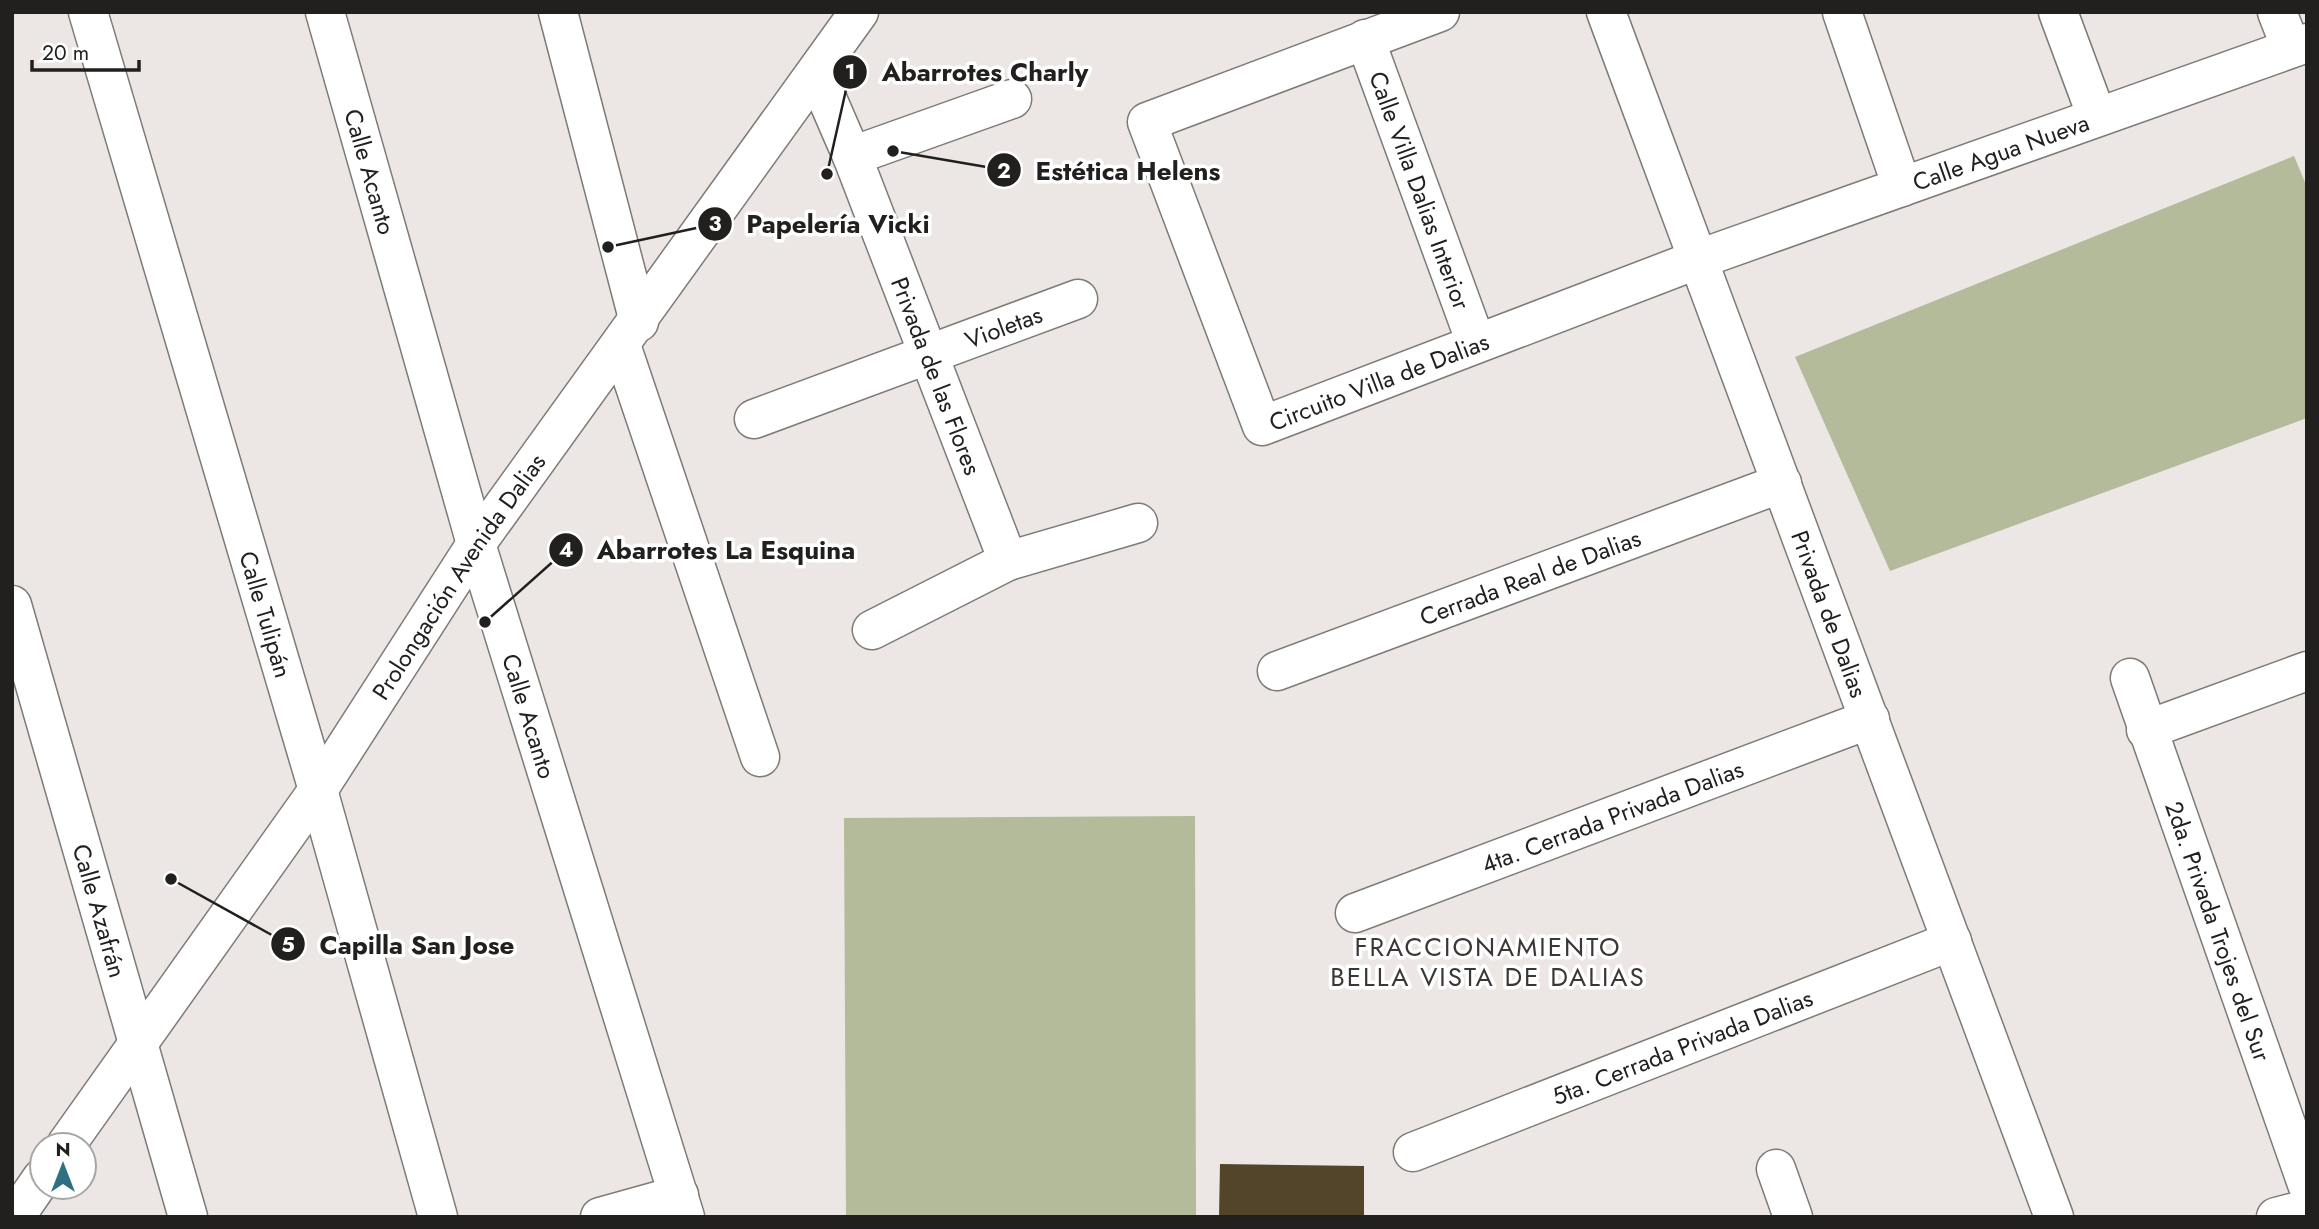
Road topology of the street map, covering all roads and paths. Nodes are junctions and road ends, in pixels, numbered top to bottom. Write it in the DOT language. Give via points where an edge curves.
graph roads {
  1 [pos="88,12"];
  2 [pos="325,12"];
  3 [pos="558,12"];
  4 [pos="859,12"];
  5 [pos="1440,12"];
  6 [pos="1606,12"];
  7 [pos="1842,12"];
  8 [pos="2059,12"];
  9 [pos="2277,12"];
  10 [pos="1365,39"];
  11 [pos="2299,46"];
  12 [pos="816,73"];
  13 [pos="1012,99"];
  14 [pos="2097,117"];
  15 [pos="852,156"];
  16 [pos="1902,187"];
  17 [pos="1696,260"];
  18 [pos="1078,299"];
  19 [pos="630,334"];
  20 [pos="1476,342"];
  21 [pos="928,355"];
  22 [pos="754,419"];
  23 [pos="1782,482"];
  24 [pos="1138,523"];
  25 [pos="476,544"];
  26 [pos="1008,561"];
  27 [pos="14,617"];
  28 [pos="872,630"];
  29 [pos="1277,671"];
  30 [pos="2307,671"];
  31 [pos="2130,678"];
  32 [pos="1870,719"];
  33 [pos="2146,730"];
  34 [pos="760,757"];
  35 [pos="318,790"];
  36 [pos="1354,912"];
  37 [pos="1952,941"];
  38 [pos="138,1043"];
  39 [pos="76,1131"];
  40 [pos="1413,1152"];
  41 [pos="1776,1169"];
  42 [pos="2307,1184"];
  43 [pos="28,1198"];
  44 [pos="682,1206"];
  45 [pos="2307,1209"];
  46 [pos="15,1217"];
  47 [pos="188,1217"];
  48 [pos="438,1217"];
  49 [pos="600,1217"];
  50 [pos="1793,1217"];
  51 [pos="2054,1217"];
  52 [pos="2276,1217"];
  1 -- 35 [label="street, Calle Tulipán"];
  2 -- 25 [label="street, Calle Acanto"];
  3 -- 19 [label="street"];
  4 -- 12 [label="street, Prolongación Avenida Dalias"];
  5 -- 10 [label="street, Circuito Villa de Dalias"];
  6 -- 17 [label="street, Privada de Dalias"];
  7 -- 16 [label="street"];
  8 -- 14 [label="street"];
  9 -- 11 [label="street"];
  10 -- 20 [label="street, Calle Villa Dalias Interior"];
  10 -- 20 [label="street, Circuito Villa de Dalias" via="1147,122 1262,426"];
  11 -- 14 [label="street, Calle Agua Nueva"];
  12 -- 15 [label="street, Privada de las Flores"];
  12 -- 19 [label="street, Prolongación Avenida Dalias"];
  13 -- 15 [label="street"];
  14 -- 16 [label="street, Calle Agua Nueva"];
  15 -- 21 [label="street, Privada de las Flores"];
  16 -- 17 [label="street, Calle Agua Nueva"];
  17 -- 20 [label="street, Circuito Villa de Dalias"];
  17 -- 23 [label="street, Privada de Dalias"];
  18 -- 21 [label="street, Violetas"];
  19 -- 25 [label="street, Prolongación Avenida Dalias"];
  19 -- 34 [label="street"];
  21 -- 22 [label="street, Violetas"];
  21 -- 26 [label="street, Privada de las Flores"];
  23 -- 29 [label="street, Cerrada Real de Dalias"];
  23 -- 32 [label="street, Privada de Dalias"];
  24 -- 26 [label="street"];
  25 -- 35 [label="street, Prolongación Avenida Dalias"];
  25 -- 44 [label="street, Calle Acanto"];
  26 -- 28 [label="street"];
  27 -- 38 [label="street, Calle Azafrán"];
  30 -- 33 [label="street"];
  31 -- 33 [label="street, 2da. Privada Trojes del Sur"];
  32 -- 36 [label="street, 4ta. Cerrada Privada Dalias"];
  32 -- 37 [label="street, Privada de Dalias"];
  33 -- 42 [label="street, 2da. Privada Trojes del Sur"];
  35 -- 38 [label="street, Prolongación Avenida Dalias"];
  35 -- 48 [label="street, Calle Tulipán"];
  37 -- 40 [label="street, 5ta. Cerrada Privada Dalias"];
  37 -- 51 [label="street, Privada de Dalias"];
  38 -- 39 [label="street, Prolongación Avenida Dalias"];
  38 -- 47 [label="street, Calle Azafrán"];
  41 -- 50 [label="street"];
  43 -- 46 [label="street"];
  44 -- 49 [label="street"];
  45 -- 52 [label="street"];
}
